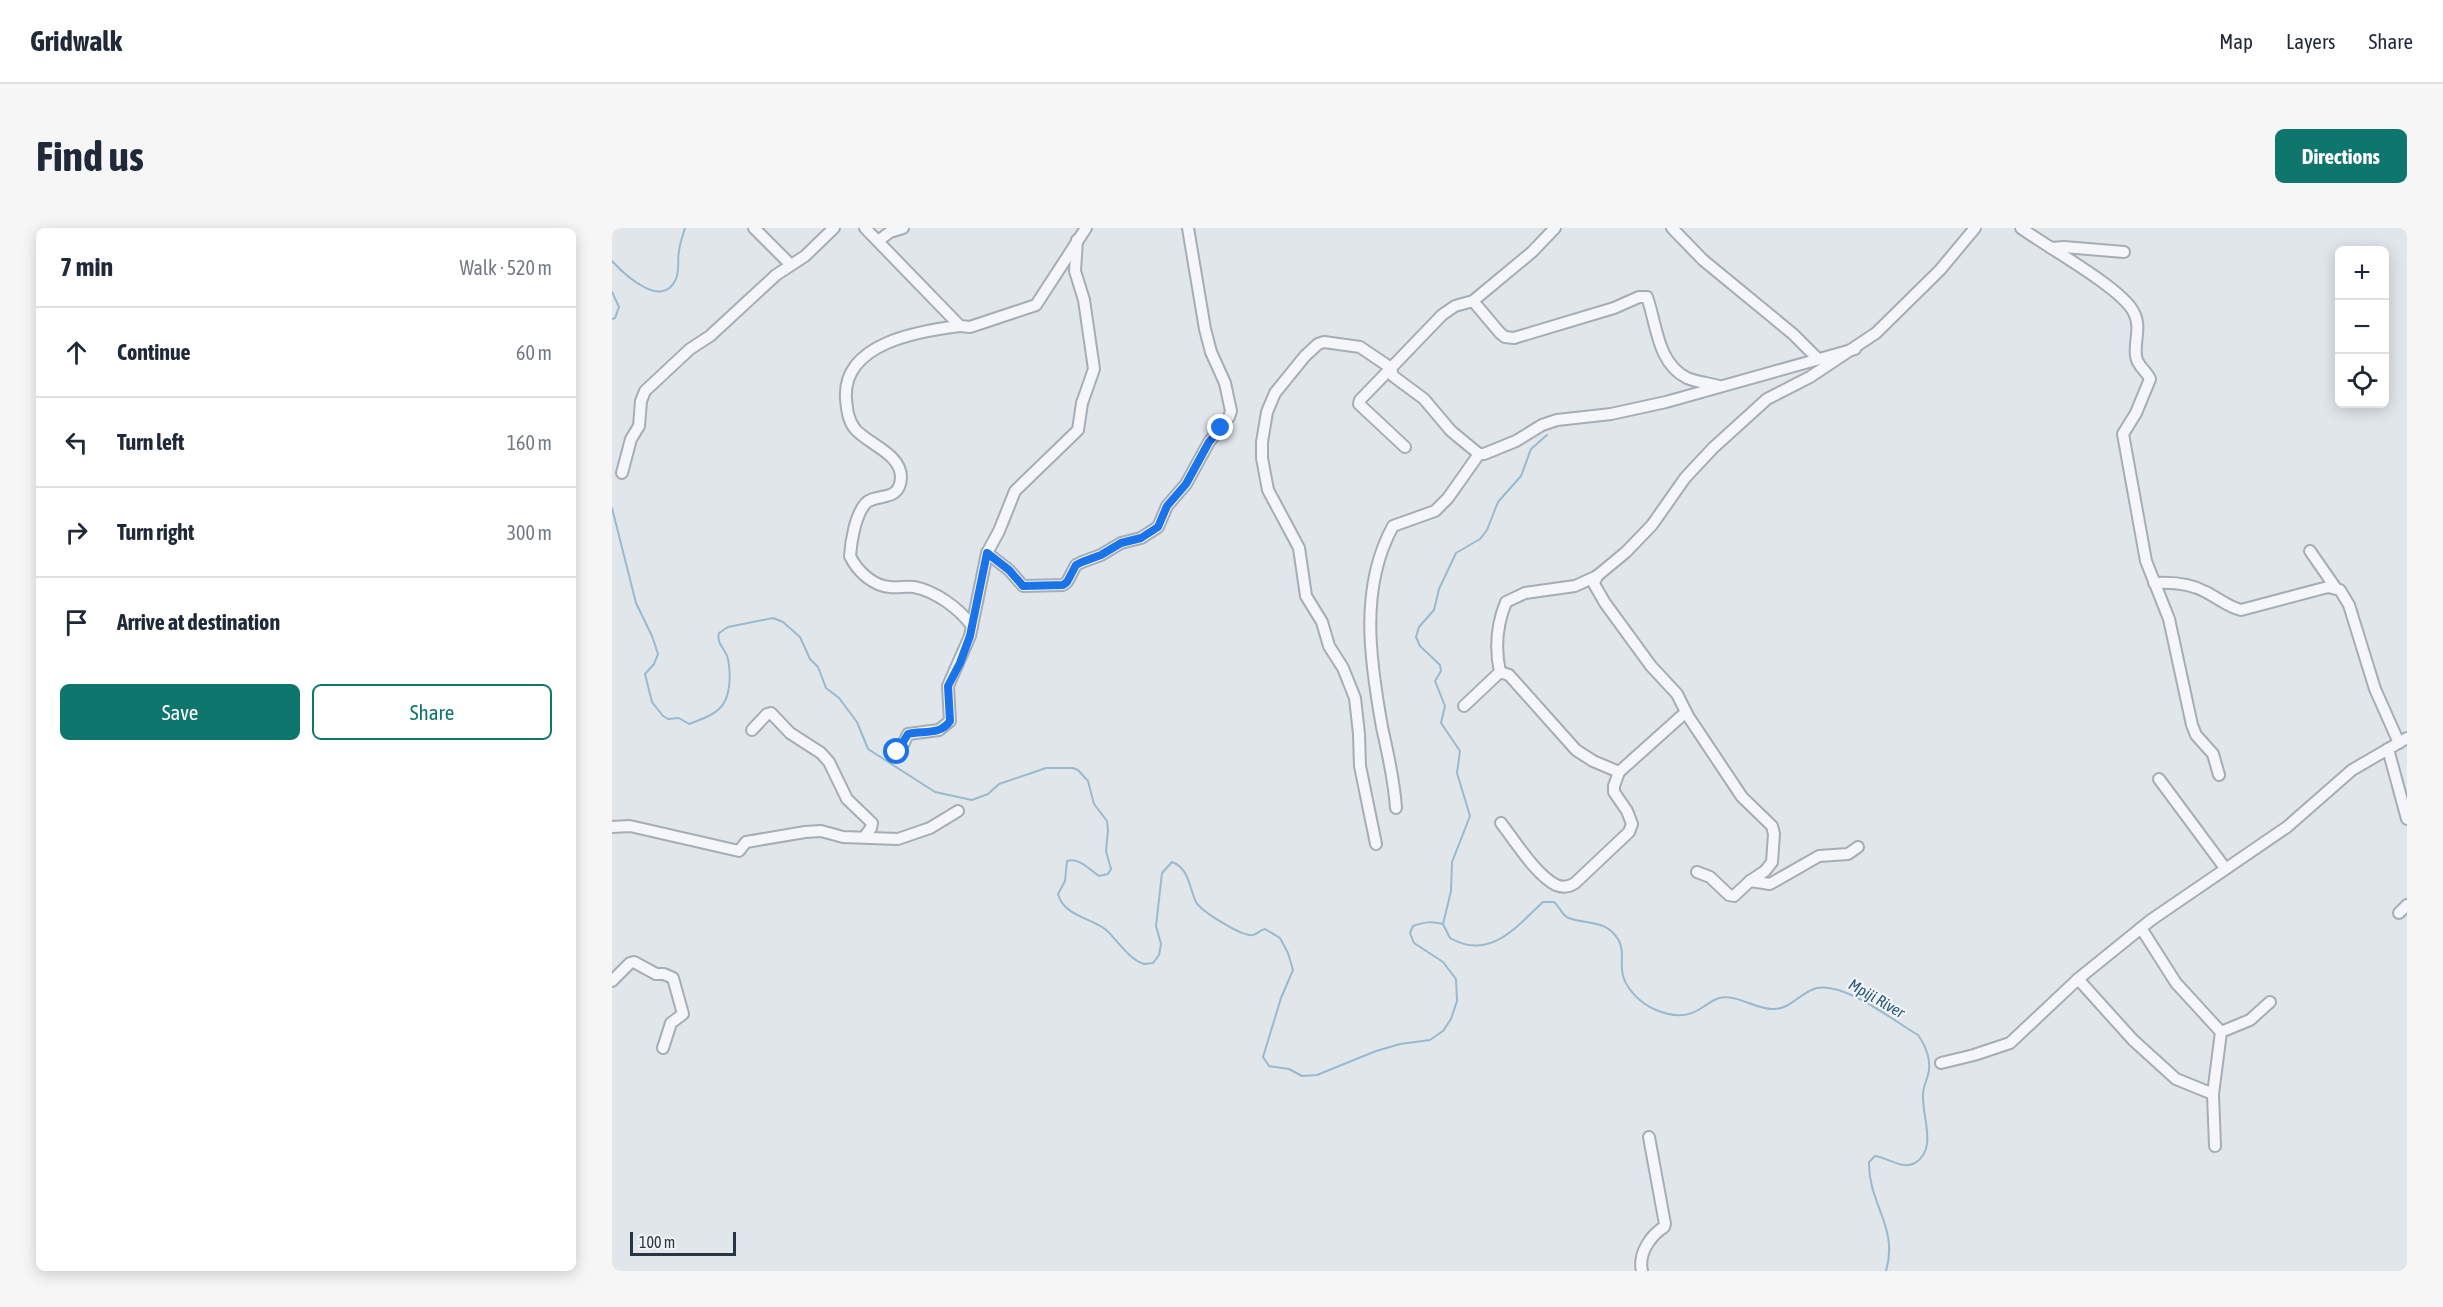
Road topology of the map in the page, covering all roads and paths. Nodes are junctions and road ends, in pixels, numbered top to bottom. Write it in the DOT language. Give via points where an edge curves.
graph roads {
  1 [pos="754,228"];
  2 [pos="834,228"];
  3 [pos="865,228"];
  4 [pos="903,228"];
  5 [pos="1086,228"];
  6 [pos="1188,228"];
  7 [pos="1555,228"];
  8 [pos="1672,228"];
  9 [pos="1975,228"];
  10 [pos="2021,228"];
  11 [pos="1077,240"];
  12 [pos="878,242"];
  13 [pos="2051,248"];
  14 [pos="2124,252"];
  15 [pos="790,264"];
  16 [pos="1473,301"];
  17 [pos="960,326"];
  18 [pos="1855,349"];
  19 [pos="1818,359"];
  20 [pos="1390,368"];
  21 [pos="1719,386"];
  22 [pos="1405,447"];
  23 [pos="1479,454"];
  24 [pos="622,473"];
  25 [pos="2310,551"];
  26 [pos="987,553"];
  27 [pos="1597,576"];
  28 [pos="2154,583"];
  29 [pos="2334,587"];
  30 [pos="972,626"];
  31 [pos="1500,672"];
  32 [pos="1464,706"];
  33 [pos="1686,711"];
  34 [pos="752,730"];
  35 [pos="2403,741"];
  36 [pos="2388,749"];
  37 [pos="895,753"];
  38 [pos="1619,772"];
  39 [pos="2219,775"];
  40 [pos="2159,779"];
  41 [pos="1396,808"];
  42 [pos="958,811"];
  43 [pos="2407,819"];
  44 [pos="1501,824"];
  45 [pos="612,827"];
  46 [pos="865,836"];
  47 [pos="1376,844"];
  48 [pos="1858,848"];
  49 [pos="2225,868"];
  50 [pos="1697,872"];
  51 [pos="1750,881"];
  52 [pos="2141,928"];
  53 [pos="2078,980"];
  54 [pos="612,981"];
  55 [pos="2270,1002"];
  56 [pos="2221,1032"];
  57 [pos="663,1048"];
  58 [pos="1941,1063"];
  59 [pos="2213,1094"];
  60 [pos="1649,1137"];
  61 [pos="2215,1146"];
  62 [pos="1642,1271"];
  1 -- 15 [label="street"];
  2 -- 15 [label="street" via="805,256"];
  3 -- 12 [label="street"];
  4 -- 12 [label="street"];
  5 -- 11 [label="street"];
  6 -- 26 [label="street" via="1210,352 1226,383 1231,411 1228,417 1186,484 1171,500 1158,527 1076,565 1063,585 1023,586"];
  7 -- 16 [label="street"];
  8 -- 19 [label="street" via="1702,260"];
  9 -- 18 [label="street" via="1910,301"];
  10 -- 13 [label="street"];
  11 -- 17 [label="street" via="1036,305 977,326"];
  11 -- 26 [label="street" via="1075,271 1084,300 1094,369 1079,426 1014,491"];
  12 -- 17 [label="street"];
  13 -- 14 [label="street"];
  13 -- 28 [label="street" via="2104,284 2132,309 2137,321 2136,357 2150,379 2122,434 2146,561"];
  15 -- 24 [label="street" via="645,391 639,426 631,439"];
  16 -- 20 [label="street" via="1442,315"];
  16 -- 21 [label="street" via="1500,333 1514,338 1647,297 1663,354 1670,364 1687,378"];
  17 -- 30 [label="street" via="927,329 886,343 859,361 851,374 846,395 851,423 899,467 901,480 892,495 863,506 850,556 872,581 928,592 947,602"];
  18 -- 19 [label="street"];
  18 -- 27 [label="street" via="1767,399 1713,448 1685,478 1652,525"];
  19 -- 21 [label="street"];
  20 -- 22 [label="street" via="1359,404"];
  20 -- 23 [label="street" via="1393,376 1424,399 1451,431"];
  20 -- 47 [label="street" via="1360,347 1318,344 1275,393 1267,412 1262,450 1268,490 1299,548 1306,596 1322,622 1329,646 1355,698 1360,766"];
  21 -- 23 [label="street" via="1611,414 1557,420"];
  23 -- 41 [label="street" via="1435,511 1393,526 1378,556 1370,609 1370,653 1394,777"];
  25 -- 29 [label="street"];
  26 -- 30 [label="street"];
  27 -- 31 [label="street" via="1575,586 1525,593 1506,602 1496,652"];
  27 -- 33 [label="street" via="1594,584 1605,603"];
  28 -- 29 [label="street" via="2191,586 2241,610"];
  28 -- 39 [label="street" via="2169,619 2192,725 2213,754"];
  29 -- 35 [label="street" via="2349,605 2374,689"];
  30 -- 37 [label="street" via="948,686 947,726 908,734"];
  31 -- 32 [label="street"];
  31 -- 38 [label="street" via="1509,675 1576,750"];
  33 -- 38 [label="street"];
  33 -- 51 [label="street" via="1742,796 1772,826 1772,862"];
  34 -- 46 [label="street" via="771,713 790,733 821,753 848,799 872,823"];
  35 -- 36 [label="street"];
  36 -- 43 [label="street"];
  36 -- 49 [label="street" via="2352,770 2287,827"];
  38 -- 44 [label="street" via="1614,792 1632,824 1629,832 1570,886 1557,885 1547,878"];
  40 -- 49 [label="street"];
  42 -- 46 [label="street" via="930,828 898,839"];
  45 -- 46 [label="street" via="630,826 739,851 746,842 805,832"];
  48 -- 51 [label="street" via="1848,854 1819,856 1770,884"];
  49 -- 52 [label="street"];
  50 -- 51 [label="street" via="1734,896"];
  52 -- 53 [label="street"];
  52 -- 56 [label="street" via="2175,983"];
  53 -- 58 [label="street" via="2010,1043"];
  53 -- 59 [label="street" via="2133,1040 2176,1079"];
  54 -- 57 [label="street" via="634,962 656,975 673,978 683,1014 671,1023"];
  55 -- 56 [label="street" via="2250,1020"];
  56 -- 59 [label="street"];
  59 -- 61 [label="street"];
  60 -- 62 [label="street" via="1665,1224 1654,1233 1641,1257"];
}
